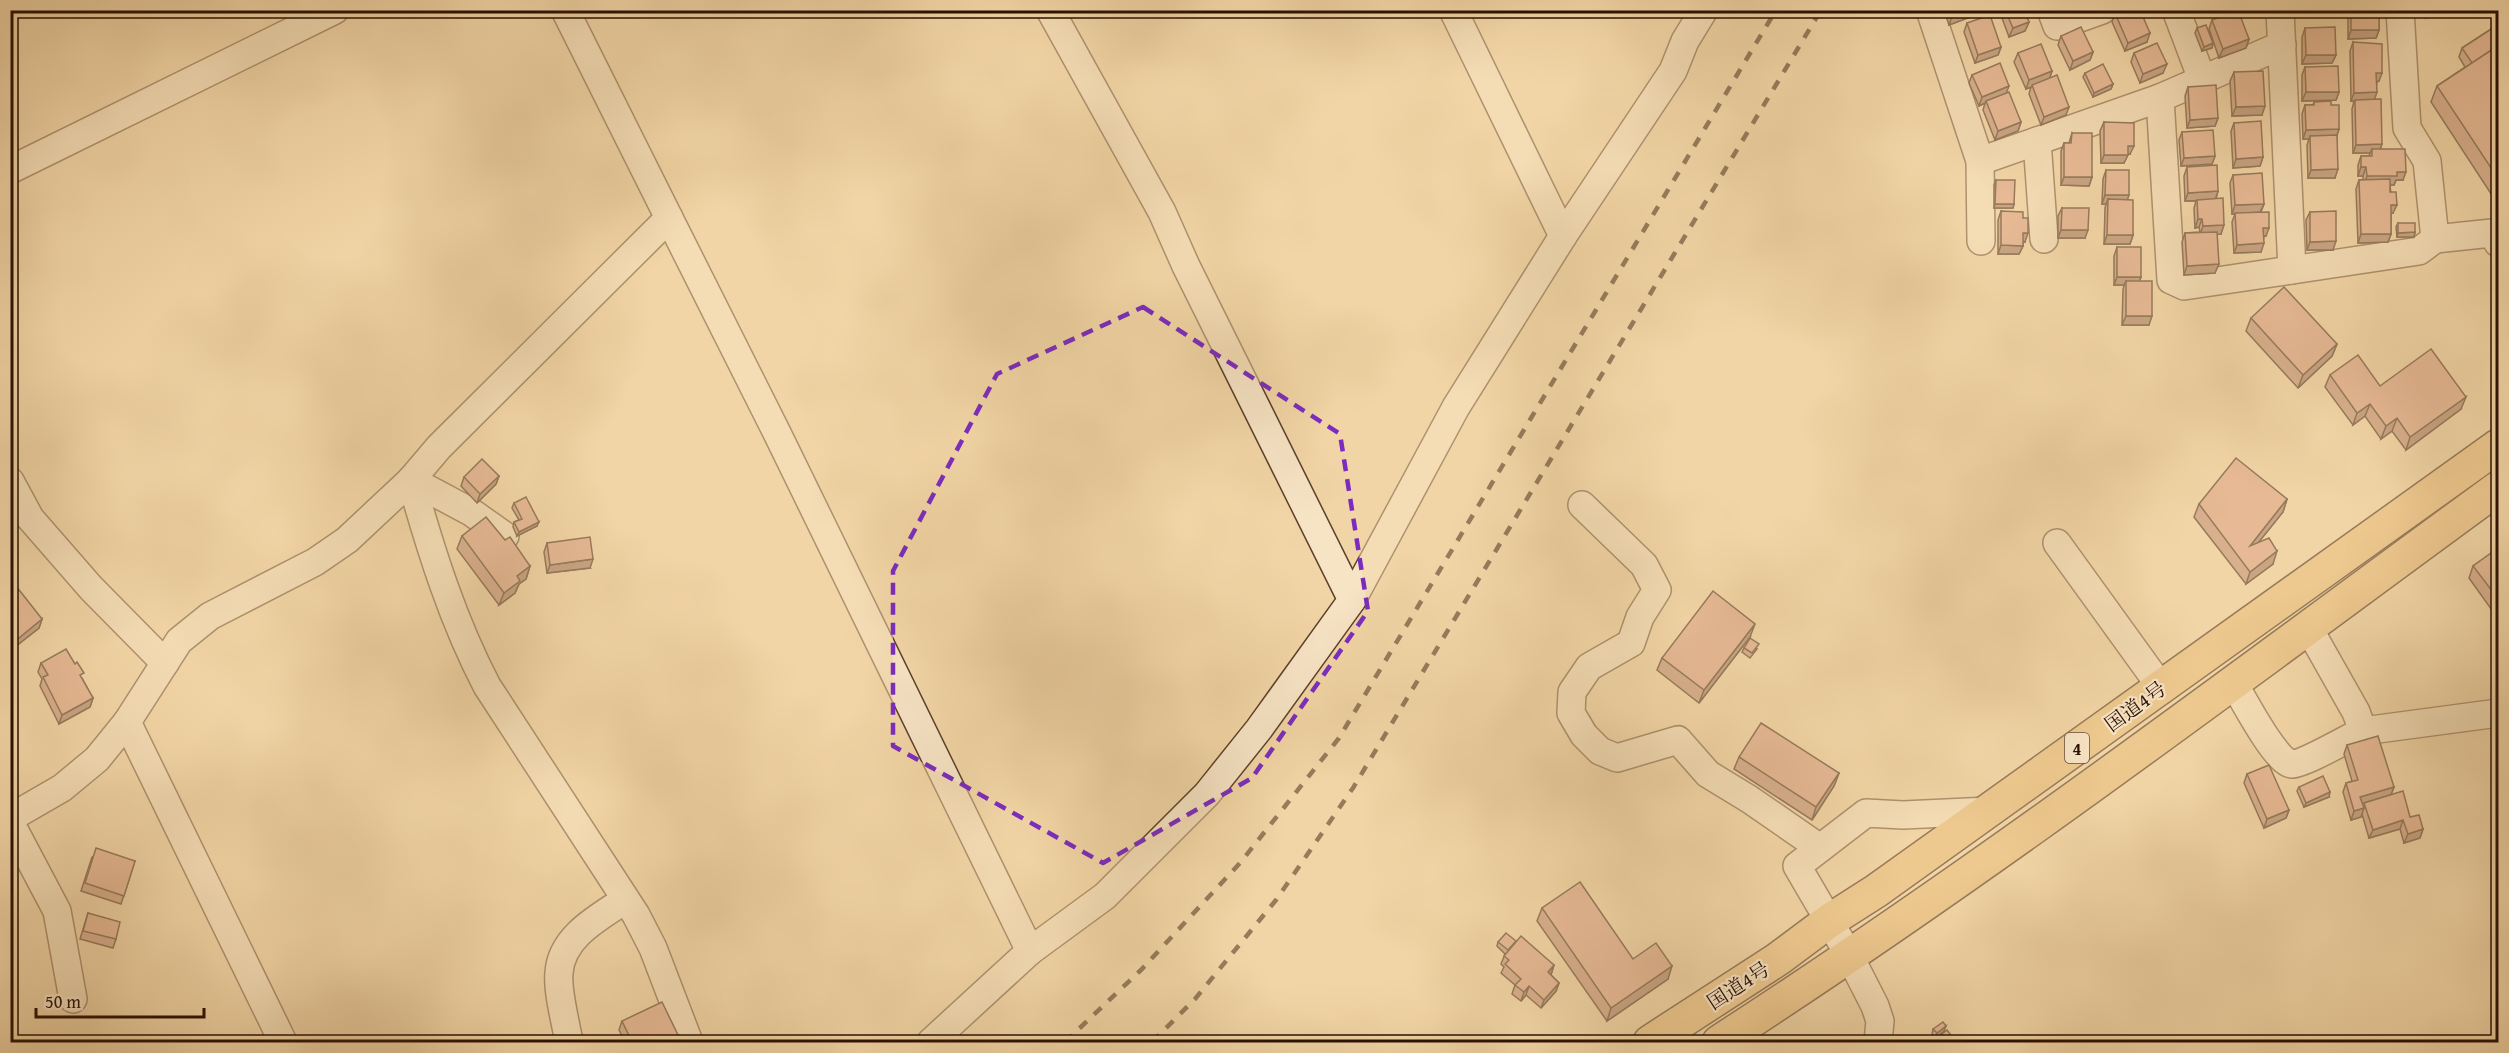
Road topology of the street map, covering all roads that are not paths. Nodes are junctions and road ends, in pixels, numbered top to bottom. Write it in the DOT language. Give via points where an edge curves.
graph roads {
  1 [pos="335,10"];
  2 [pos="565,10"];
  3 [pos="1050,10"];
  4 [pos="1453,10"];
  5 [pos="1704,10"];
  6 [pos="1930,10"];
  7 [pos="2051,10"];
  8 [pos="2102,10"];
  9 [pos="2176,10"];
  10 [pos="2280,10"];
  11 [pos="2400,10"];
  12 [pos="2282,45"];
  13 [pos="2202,79"];
  14 [pos="2160,98"];
  15 [pos="2037,141"];
  16 [pos="1980,161"];
  17 [pos="10,170"];
  18 [pos="669,218"];
  19 [pos="1563,236"];
  20 [pos="2044,239"];
  21 [pos="2435,239"];
  22 [pos="1981,241"];
  23 [pos="2499,243"];
  24 [pos="2292,270"];
  25 [pos="2499,446"];
  26 [pos="411,480"];
  27 [pos="10,481"];
  28 [pos="2499,488"];
  29 [pos="1582,505"];
  30 [pos="505,536"];
  31 [pos="2057,543"];
  32 [pos="1352,600"];
  33 [pos="2308,627"];
  34 [pos="165,663"];
  35 [pos="2233,682"];
  36 [pos="2161,687"];
  37 [pos="2499,713"];
  38 [pos="127,722"];
  39 [pos="2363,731"];
  40 [pos="1989,811"];
  41 [pos="10,820"];
  42 [pos="1820,848"];
  43 [pos="625,900"];
  44 [pos="1829,921"];
  45 [pos="1030,951"];
  46 [pos="1849,955"];
  47 [pos="73,999"];
  48 [pos="283,1042"];
  49 [pos="569,1042"];
  50 [pos="689,1042"];
  51 [pos="931,1042"];
  52 [pos="1650,1042"];
  53 [pos="1719,1042"];
  54 [pos="1878,1042"];
  1 -- 17 [label="street"];
  2 -- 18 [label="street"];
  3 -- 32 [label="street" via="1162,212"];
  4 -- 19 [label="street"];
  5 -- 19 [label="street" via="1673,71"];
  6 -- 16 [label="street"];
  7 -- 8 [label="street" via="2057,26"];
  9 -- 13 [label="street"];
  10 -- 12 [label="street"];
  11 -- 21 [label="street" via="2407,128 2427,161"];
  12 -- 13 [label="street"];
  12 -- 24 [label="street"];
  13 -- 14 [label="street"];
  14 -- 15 [label="street"];
  14 -- 24 [label="street" via="2171,280 2184,286"];
  15 -- 16 [label="street"];
  15 -- 20 [label="street"];
  16 -- 22 [label="street"];
  18 -- 26 [label="street" via="439,447"];
  18 -- 45 [label="street"];
  19 -- 32 [label="street" via="1456,407"];
  21 -- 23 [label="street" via="2492,233"];
  21 -- 24 [label="street" via="2419,251"];
  25 -- 36 [label="highway, 国道4号 / 4"];
  26 -- 30 [label="street" via="471,512"];
  26 -- 34 [label="street" via="329,554 210,616 179,641"];
  26 -- 43 [label="street" via="430,548 476,665"];
  27 -- 34 [label="street" via="30,518 91,588"];
  28 -- 33 [label="highway, 国道4号 / 4"];
  29 -- 42 [label="street" via="1644,565 1657,590 1640,617 1631,644 1589,667 1572,692 1571,713 1584,735 1600,751 1617,759 1678,740 1708,774"];
  31 -- 36 [label="street"];
  32 -- 45 [label="street" via="1207,794 1105,896"];
  33 -- 35 [label="highway, 国道4号 / 4"];
  33 -- 39 [label="street"];
  34 -- 38 [label="street"];
  35 -- 39 [label="street" via="2284,761 2293,764 2304,760"];
  35 -- 46 [label="highway, 国道4号 / 4"];
  36 -- 40 [label="highway, 国道4号 / 4"];
  37 -- 39 [label="street"];
  38 -- 41 [label="street" via="97,759 62,788"];
  38 -- 48 [label="street"];
  40 -- 42 [label="street" via="1866,813"];
  40 -- 44 [label="highway, 国道4号 / 4"];
  41 -- 47 [label="street" via="57,911"];
  42 -- 44 [label="street" via="1797,866"];
  43 -- 49 [label="street" via="576,934 563,958 558,974"];
  43 -- 50 [label="street" via="653,948"];
  44 -- 46 [label="street"];
  44 -- 52 [label="highway, 国道4号 / 4"];
  45 -- 51 [label="street"];
  46 -- 53 [label="highway, 国道4号 / 4"];
  46 -- 54 [label="street" via="1878,1014"];
}
